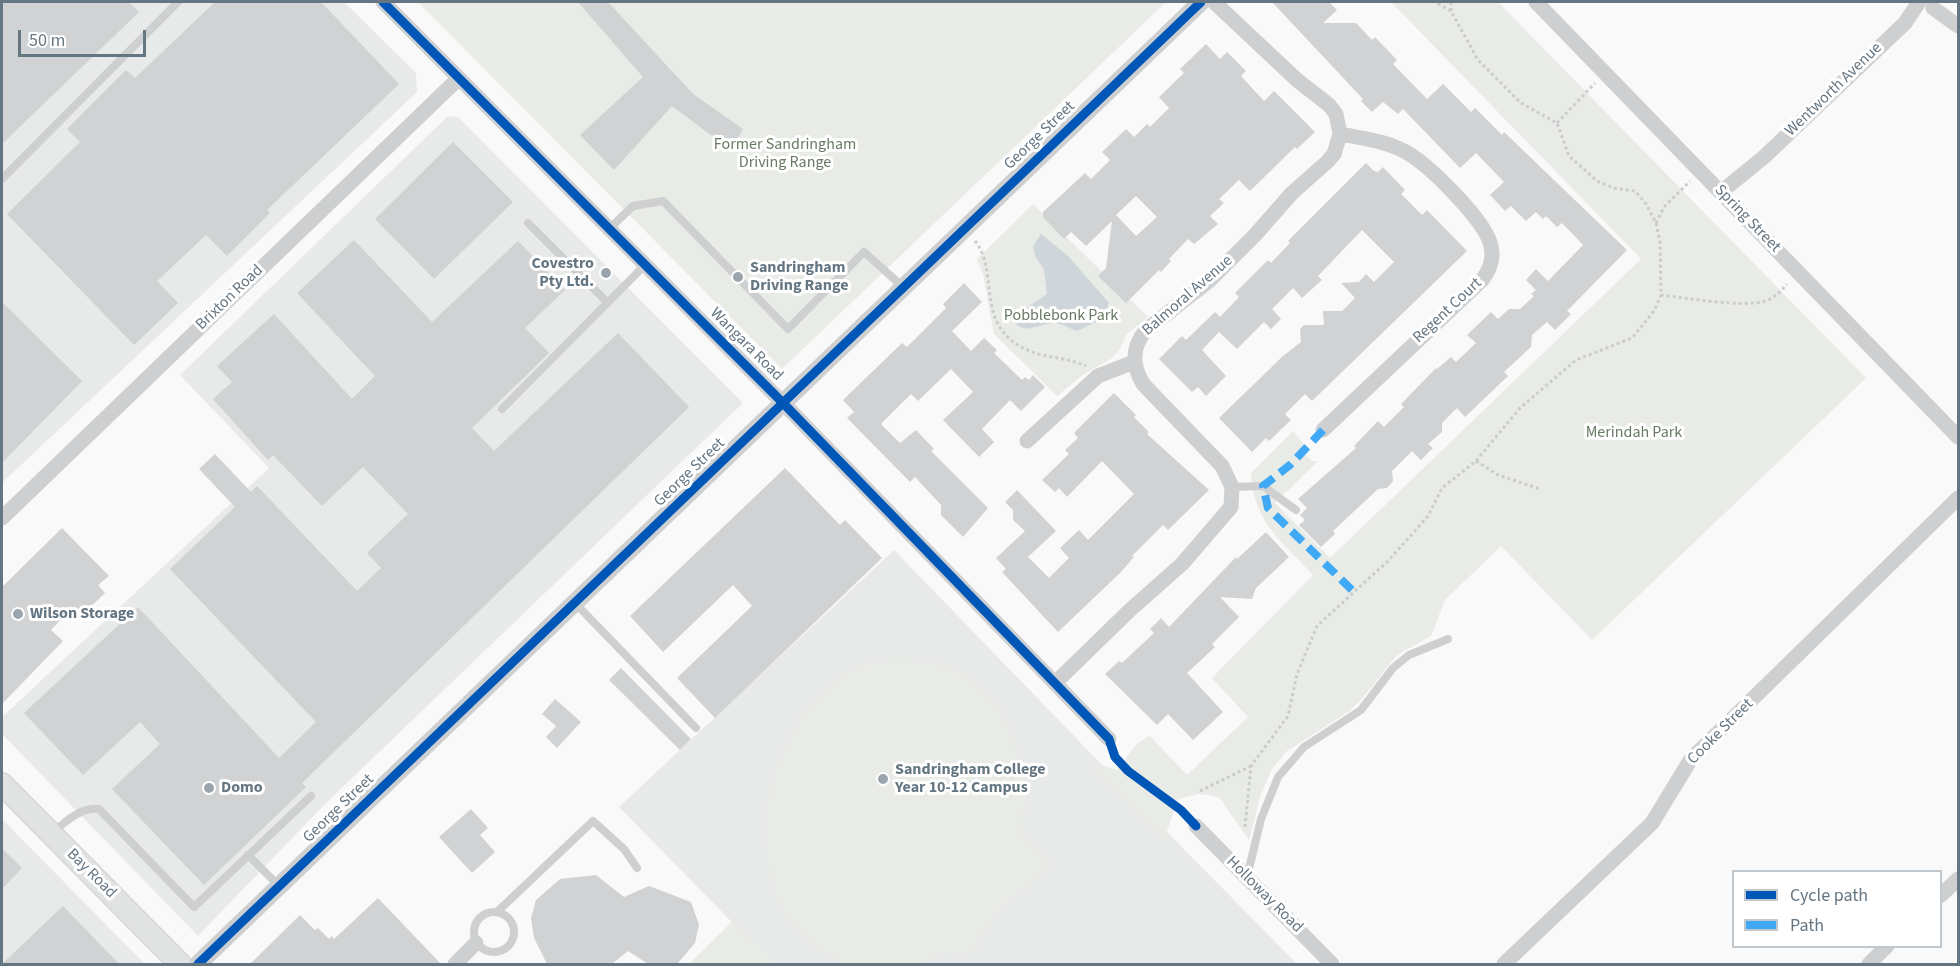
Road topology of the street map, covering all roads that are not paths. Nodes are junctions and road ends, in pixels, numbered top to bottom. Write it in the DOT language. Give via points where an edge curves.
graph roads {
  1 [pos="178,2"];
  2 [pos="383,2"];
  3 [pos="1201,2"];
  4 [pos="1214,2"];
  5 [pos="1536,2"];
  6 [pos="1932,4"];
  7 [pos="1959,25"];
  8 [pos="459,78"];
  9 [pos="1340,134"];
  10 [pos="2,179"];
  11 [pos="1724,196"];
  12 [pos="528,223"];
  13 [pos="609,229"];
  14 [pos="645,265"];
  15 [pos="904,288"];
  16 [pos="606,302"];
  17 [pos="1134,363"];
  18 [pos="783,403"];
  19 [pos="502,409"];
  20 [pos="1323,430"];
  21 [pos="1959,436"];
  22 [pos="1027,441"];
  23 [pos="1232,487"];
  24 [pos="1956,503"];
  25 [pos="1296,510"];
  26 [pos="2,518"];
  27 [pos="575,603"];
  28 [pos="1448,639"];
  29 [pos="1055,683"];
  30 [pos="696,728"];
  31 [pos="1108,739"];
  32 [pos="2,784"];
  33 [pos="311,796"];
  34 [pos="1196,826"];
  35 [pos="51,834"];
  36 [pos="248,855"];
  37 [pos="637,868"];
  38 [pos="1246,878"];
  39 [pos="1959,879"];
  40 [pos="279,886"];
  41 [pos="1942,895"];
  42 [pos="497,912"];
  43 [pos="476,943"];
  44 [pos="1885,948"];
  45 [pos="180,964"];
  46 [pos="198,964"];
  47 [pos="455,964"];
  48 [pos="1332,964"];
  49 [pos="1504,964"];
  50 [pos="1869,964"];
  1 -- 10 [label="lane"];
  2 -- 8 [label="street, Wangara Road"];
  3 -- 15 [label="street, George Street"];
  4 -- 9 [label="street" via="1296,80 1329,105 1336,114"];
  5 -- 11 [label="street, Spring Street"];
  6 -- 7 [label="street"];
  6 -- 11 [label="street, Wentworth Avenue" via="1905,23"];
  8 -- 13 [label="street, Wangara Road"];
  8 -- 26 [label="street, Brixton Road"];
  9 -- 17 [label="street, Balmoral Avenue" via="1334,156 1292,193 1210,280 1141,337"];
  9 -- 20 [label="street, Regent Court" via="1394,147 1417,159 1480,223 1492,256 1482,280"];
  11 -- 21 [label="street, Spring Street"];
  12 -- 16 [label="lane"];
  13 -- 14 [label="street, Wangara Road"];
  13 -- 15 [label="lane" via="633,206 663,201 788,329 864,252"];
  14 -- 16 [label="lane"];
  14 -- 18 [label="street, Wangara Road"];
  15 -- 18 [label="street, George Street"];
  16 -- 19 [label="lane"];
  17 -- 22 [label="street" via="1098,376"];
  17 -- 23 [label="street" via="1143,384 1222,466"];
  18 -- 27 [label="street, George Street"];
  18 -- 29 [label="street, Wangara Road"];
  23 -- 25 [label="lane" via="1263,486"];
  23 -- 29 [label="street" via="1231,507 1218,525"];
  24 -- 49 [label="street, Cooke Street" via="1691,759 1652,823"];
  27 -- 30 [label="lane"];
  27 -- 40 [label="street, George Street"];
  28 -- 38 [label="lane" via="1409,655 1393,668 1361,710 1304,747 1278,777 1261,819"];
  29 -- 31 [label="street, Wangara Road"];
  32 -- 35 [label="main road, Bay Road"];
  33 -- 36 [label="lane"];
  34 -- 38 [label="street, Holloway Road"];
  35 -- 36 [label="lane" via="73,816 99,809 194,907"];
  35 -- 45 [label="main road, Bay Road"];
  36 -- 40 [label="lane"];
  37 -- 42 [label="lane" via="624,849 593,821"];
  38 -- 48 [label="street, Holloway Road"];
  39 -- 41 [label="street"];
  40 -- 46 [label="street, George Street"];
  42 -- 43 [label="lane" via="483,915 476,922"];
  42 -- 43 [label="lane" via="510,920 513,941 507,949 493,953"];
  43 -- 47 [label="street"];
  44 -- 50 [label="street"];
}
